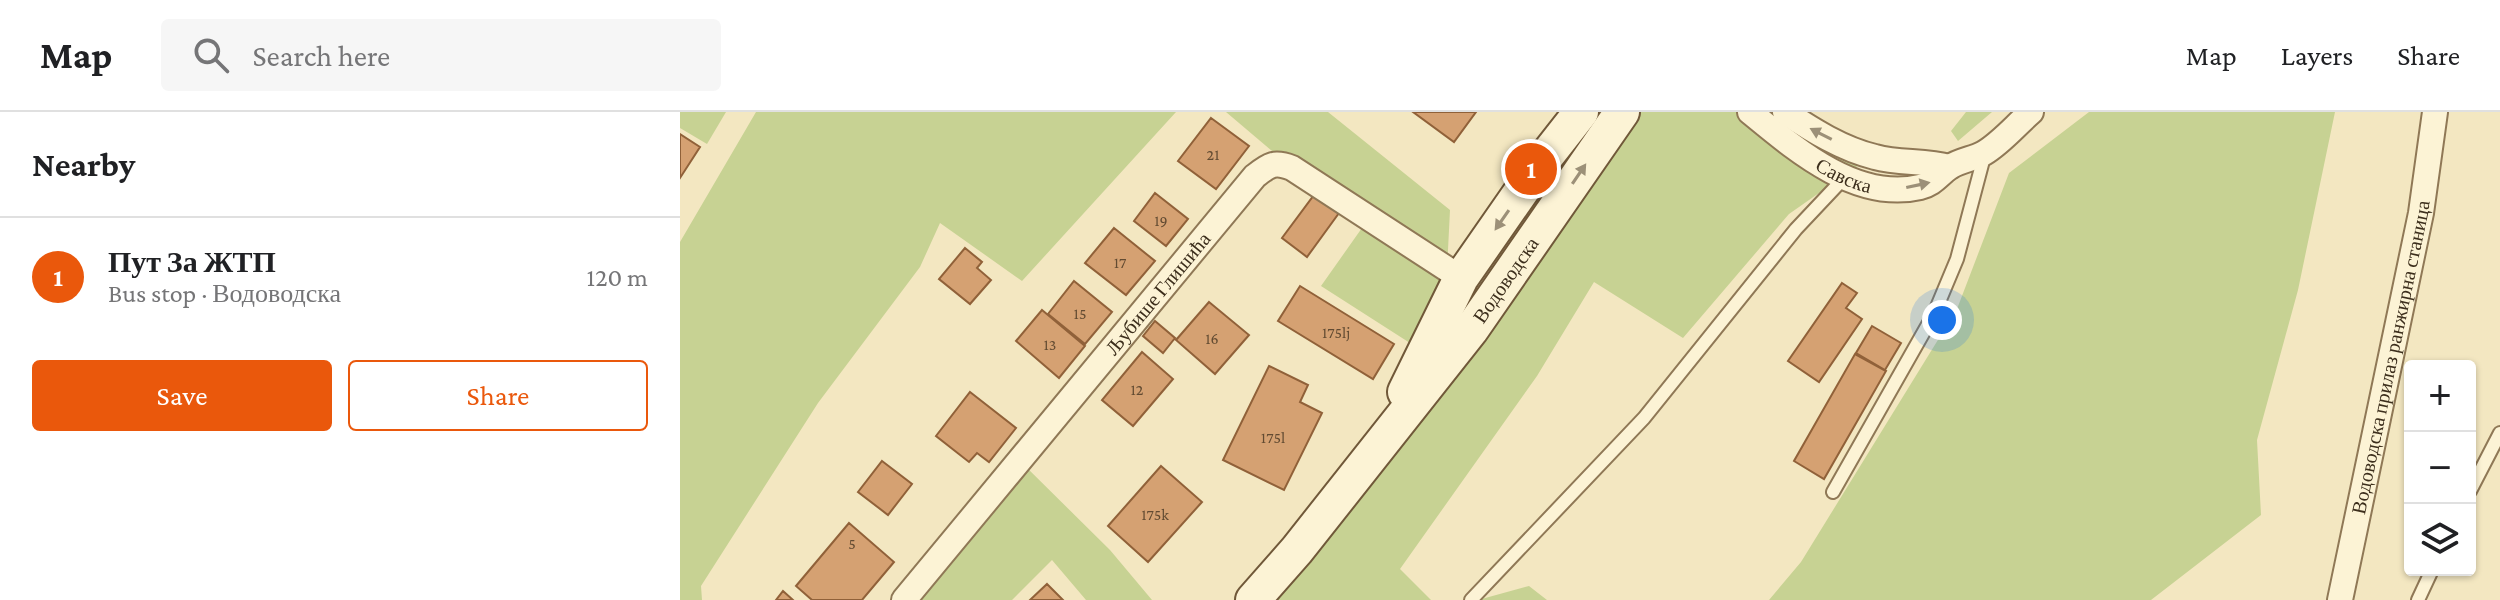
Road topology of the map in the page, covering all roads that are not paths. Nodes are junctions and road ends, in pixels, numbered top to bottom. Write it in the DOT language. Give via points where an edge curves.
graph roads {
  1 [pos="1581,112"];
  2 [pos="1622,112"];
  3 [pos="1750,112"];
  4 [pos="1785,112"];
  5 [pos="2031,112"];
  6 [pos="2435,112"];
  7 [pos="1985,153"];
  8 [pos="1949,167"];
  9 [pos="1845,177"];
  10 [pos="1461,278"];
  11 [pos="2500,433"];
  12 [pos="1383,440"];
  13 [pos="2476,479"];
  14 [pos="1833,492"];
  15 [pos="2429,576"];
  16 [pos="904,600"];
  17 [pos="1253,600"];
  18 [pos="1471,600"];
  19 [pos="2340,600"];
  20 [pos="2418,600"];
  1 -- 10 [label="main road, Водоводска, one-way"];
  12 -- 2 [label="main road, Водоводска, one-way" via="1471,330"];
  3 -- 9 [label="street, Савска"];
  8 -- 4 [label="street, Савска, one-way" via="1877,158 1848,148"];
  5 -- 7 [label="street, Савска"];
  6 -- 19 [label="street, Водоводска прилаз ранжирна станица" via="2421,213"];
  7 -- 8 [label="street, Савска"];
  7 -- 14 [label="lane" via="1957,259 1934,314"];
  9 -- 8 [label="street, Савска, one-way" via="1875,187 1919,187"];
  9 -- 18 [label="lane" via="1796,229 1644,418"];
  10 -- 12 [label="main road, Водоводска"];
  10 -- 16 [label="street, Љубише Глишића" via="1292,168 1270,164"];
  11 -- 13 [label="lane"];
  12 -- 17 [label="main road, Водоводска"];
  15 -- 20 [label="lane"];
}
